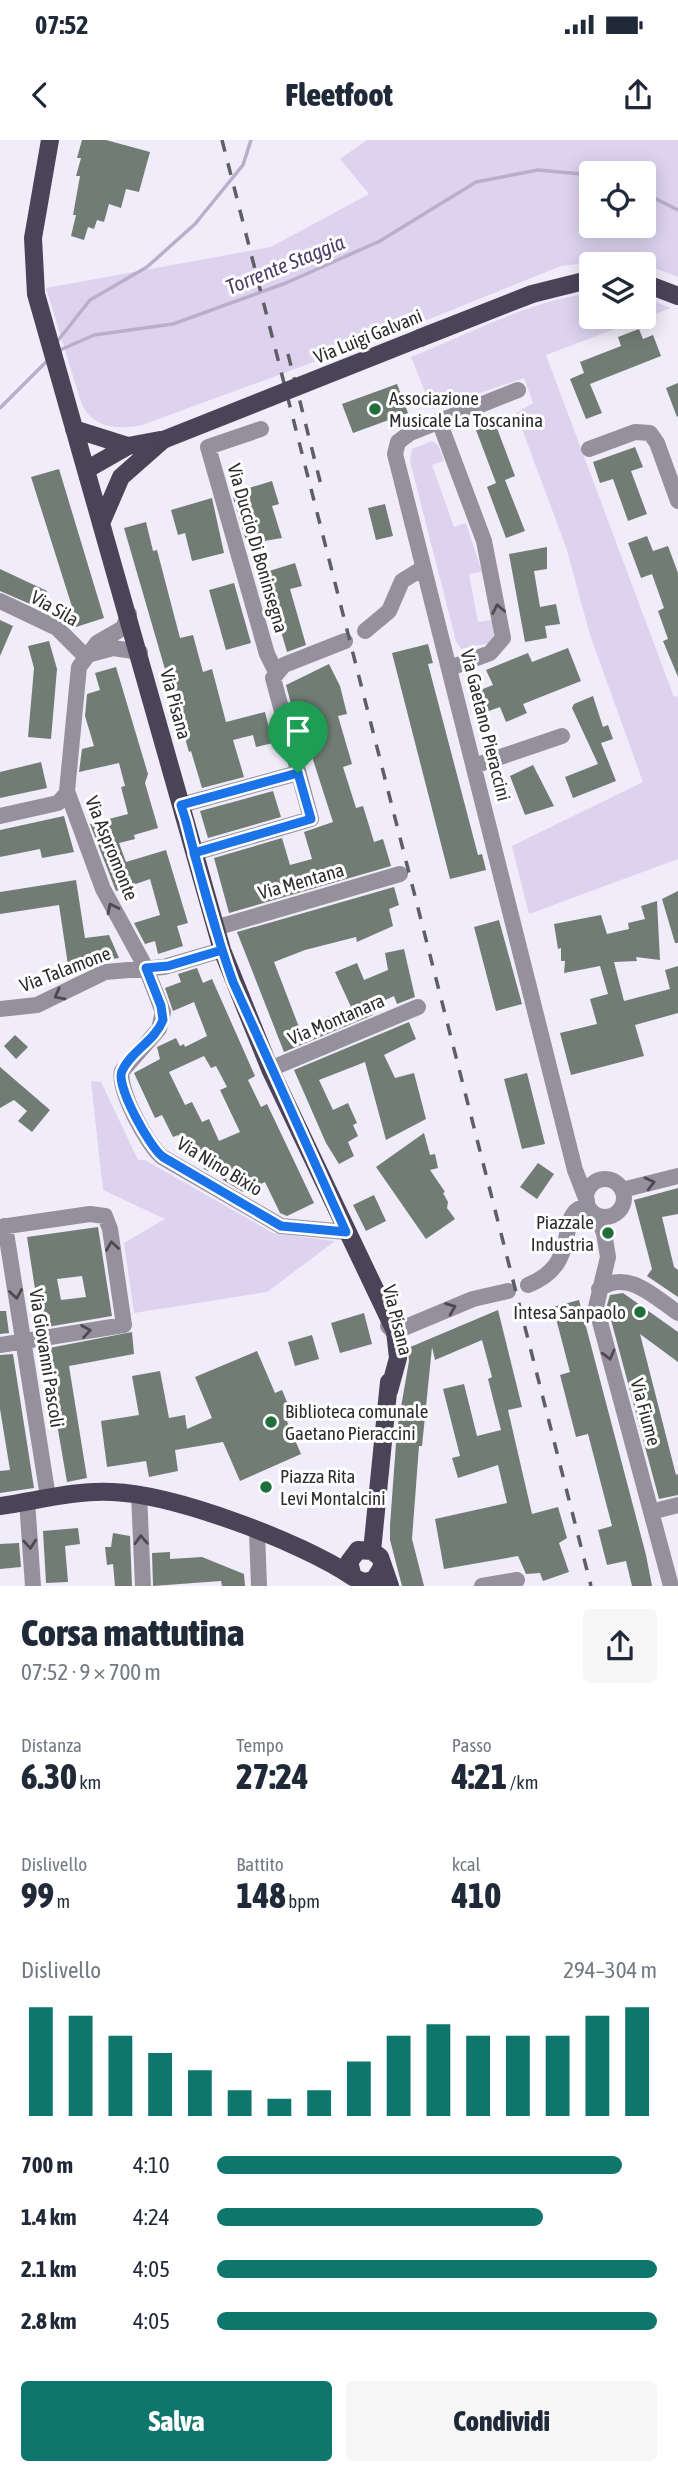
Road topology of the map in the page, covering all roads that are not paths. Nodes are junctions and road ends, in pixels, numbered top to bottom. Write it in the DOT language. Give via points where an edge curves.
graph roads {
  1 [pos="50,140"];
  2 [pos="579,282"];
  3 [pos="656,288"];
  4 [pos="678,296"];
  5 [pos="518,390"];
  6 [pos="439,421"];
  7 [pos="72,422"];
  8 [pos="261,429"];
  9 [pos="163,440"];
  10 [pos="128,446"];
  11 [pos="589,449"];
  12 [pos="131,465"];
  13 [pos="86,470"];
  14 [pos="678,501"];
  15 [pos="102,521"];
  16 [pos="423,568"];
  17 [pos="0,601"];
  18 [pos="129,614"];
  19 [pos="365,631"];
  20 [pos="345,641"];
  21 [pos="139,652"];
  22 [pos="85,656"];
  23 [pos="450,668"];
  24 [pos="276,671"];
  25 [pos="562,736"];
  26 [pos="474,766"];
  27 [pos="298,773"];
  28 [pos="67,793"];
  29 [pos="181,805"];
  30 [pos="0,816"];
  31 [pos="194,853"];
  32 [pos="400,874"];
  33 [pos="215,928"];
  34 [pos="222,950"];
  35 [pos="146,968"];
  36 [pos="418,1007"];
  37 [pos="0,1009"];
  38 [pos="270,1069"];
  39 [pos="678,1176"];
  40 [pos="622,1190"];
  41 [pos="591,1202"];
  42 [pos="615,1214"];
  43 [pos="2,1227"];
  44 [pos="346,1232"];
  45 [pos="359,1260"];
  46 [pos="630,1282"];
  47 [pos="528,1285"];
  48 [pos="599,1289"];
  49 [pos="508,1291"];
  50 [pos="373,1299"];
  51 [pos="678,1313"];
  52 [pos="395,1331"];
  53 [pos="23,1342"];
  54 [pos="0,1345"];
  55 [pos="389,1391"];
  56 [pos="139,1494"];
  57 [pos="48,1497"];
  58 [pos="678,1505"];
  59 [pos="9,1506"];
  60 [pos="651,1512"];
  61 [pos="257,1532"];
  62 [pos="365,1550"];
  63 [pos="315,1553"];
  64 [pos="382,1567"];
  65 [pos="517,1580"];
  66 [pos="362,1582"];
  67 [pos="673,1583"];
  68 [pos="33,1586"];
  69 [pos="143,1586"];
  70 [pos="259,1586"];
  71 [pos="390,1586"];
  72 [pos="482,1586"];
  1 -- 7 [label="main road, Via Pisana" via="33,238 36,294"];
  2 -- 9 [label="main road, Via Luigi Galvani, bridge" via="532,293"];
  3 -- 4 [label="main road"];
  5 -- 6 [label="street, Via Gaetano Pieraccini"];
  6 -- 16 [label="street, Via Gaetano Pieraccini" via="403,437 395,451"];
  23 -- 6 [label="street, one-way" via="489,653 503,635 484,541"];
  7 -- 10 [label="main road, Via Luigi Galvani"];
  7 -- 13 [label="main road, Via Pisana"];
  8 -- 24 [label="street, Via Duccio Di Boninsegna" via="208,447 267,654"];
  9 -- 10 [label="main road, Via Luigi Galvani"];
  9 -- 12 [label="main road, Via Luigi Galvani"];
  10 -- 13 [label="main road, Via Luigi Galvani"];
  11 -- 14 [label="street" via="635,432 650,433"];
  12 -- 13 [label="main road, Via Luigi Galvani"];
  12 -- 15 [label="main road, Via Luigi Galvani" via="116,485"];
  13 -- 15 [label="main road, Via Pisana"];
  15 -- 18 [label="main road, Via Pisana"];
  16 -- 19 [label="street" via="402,581 389,611"];
  16 -- 23 [label="street, Via Gaetano Pieraccini"];
  17 -- 22 [label="street, Via Sila" via="57,628"];
  18 -- 21 [label="main road, Via Pisana"];
  18 -- 22 [label="street" via="120,631 97,643"];
  20 -- 24 [label="street"];
  21 -- 22 [label="street" via="113,648"];
  21 -- 29 [label="main road, Via Pisana"];
  22 -- 28 [label="street, Via Aspromonte" via="76,681"];
  23 -- 26 [label="street, Via Gaetano Pieraccini"];
  24 -- 27 [label="street" via="273,683"];
  25 -- 26 [label="street"];
  26 -- 41 [label="street, Via Gaetano Pieraccini" via="571,1146"];
  27 -- 29 [label="street"];
  27 -- 31 [label="street" via="311,819"];
  28 -- 30 [label="street" via="58,803"];
  35 -- 28 [label="street, Via Aspromonte, one-way" via="109,902"];
  29 -- 31 [label="main road, Via Pisana"];
  31 -- 33 [label="main road, Via Pisana"];
  32 -- 33 [label="street, Via Mentana"];
  33 -- 34 [label="main road, Via Pisana"];
  34 -- 35 [label="street, Via Talamone"];
  34 -- 38 [label="main road, Via Pisana"];
  35 -- 37 [label="street, Via Talamone, one-way" via="105,972 37,1005"];
  35 -- 44 [label="street, Via Nino Bixio" via="163,1020 120,1077 152,1148 281,1226"];
  36 -- 38 [label="street, Via Montanara"];
  38 -- 44 [label="main road, Via Pisana"];
  40 -- 39 [label="street, one-way"];
  40 -- 41 [label="street" via="608,1180"];
  40 -- 42 [label="street" via="624,1201"];
  41 -- 42 [label="street"];
  41 -- 47 [label="street" via="570,1217 565,1252 555,1270"];
  41 -- 48 [label="street" via="606,1237 608,1257"];
  42 -- 46 [label="street" via="616,1254"];
  43 -- 53 [label="street, Via Giovanni Pascoli, one-way"];
  53 -- 43 [label="street, one-way" via="124,1325 105,1216 90,1214"];
  44 -- 45 [label="main road, Via Pisana"];
  45 -- 50 [label="main road, Via Pisana"];
  45 -- 52 [label="main road, Via Pisana"];
  46 -- 48 [label="street" via="617,1280"];
  46 -- 51 [label="street"];
  48 -- 60 [label="street, Via Fiume, one-way" via="596,1307"];
  52 -- 49 [label="street, one-way" via="480,1297"];
  50 -- 52 [label="street"];
  50 -- 55 [label="main road, Via Pisana" via="386,1345"];
  52 -- 55 [label="main road, Via Pisana" via="398,1358"];
  53 -- 54 [label="street"];
  53 -- 57 [label="street, Via Giovanni Pascoli"];
  55 -- 62 [label="main road, Via Pisana"];
  56 -- 57 [label="main road"];
  56 -- 61 [label="main road"];
  69 -- 56 [label="street, one-way"];
  57 -- 59 [label="main road"];
  58 -- 60 [label="street"];
  59 -- 68 [label="street, one-way"];
  60 -- 67 [label="street, Via Fiume"];
  61 -- 63 [label="main road"];
  61 -- 70 [label="street"];
  62 -- 63 [label="main road"];
  62 -- 64 [label="main road" via="380,1557"];
  62 -- 66 [label="main road" via="349,1562"];
  63 -- 66 [label="main road"];
  64 -- 66 [label="main road" via="374,1580"];
  64 -- 71 [label="main road"];
  65 -- 72 [label="street"];
}
